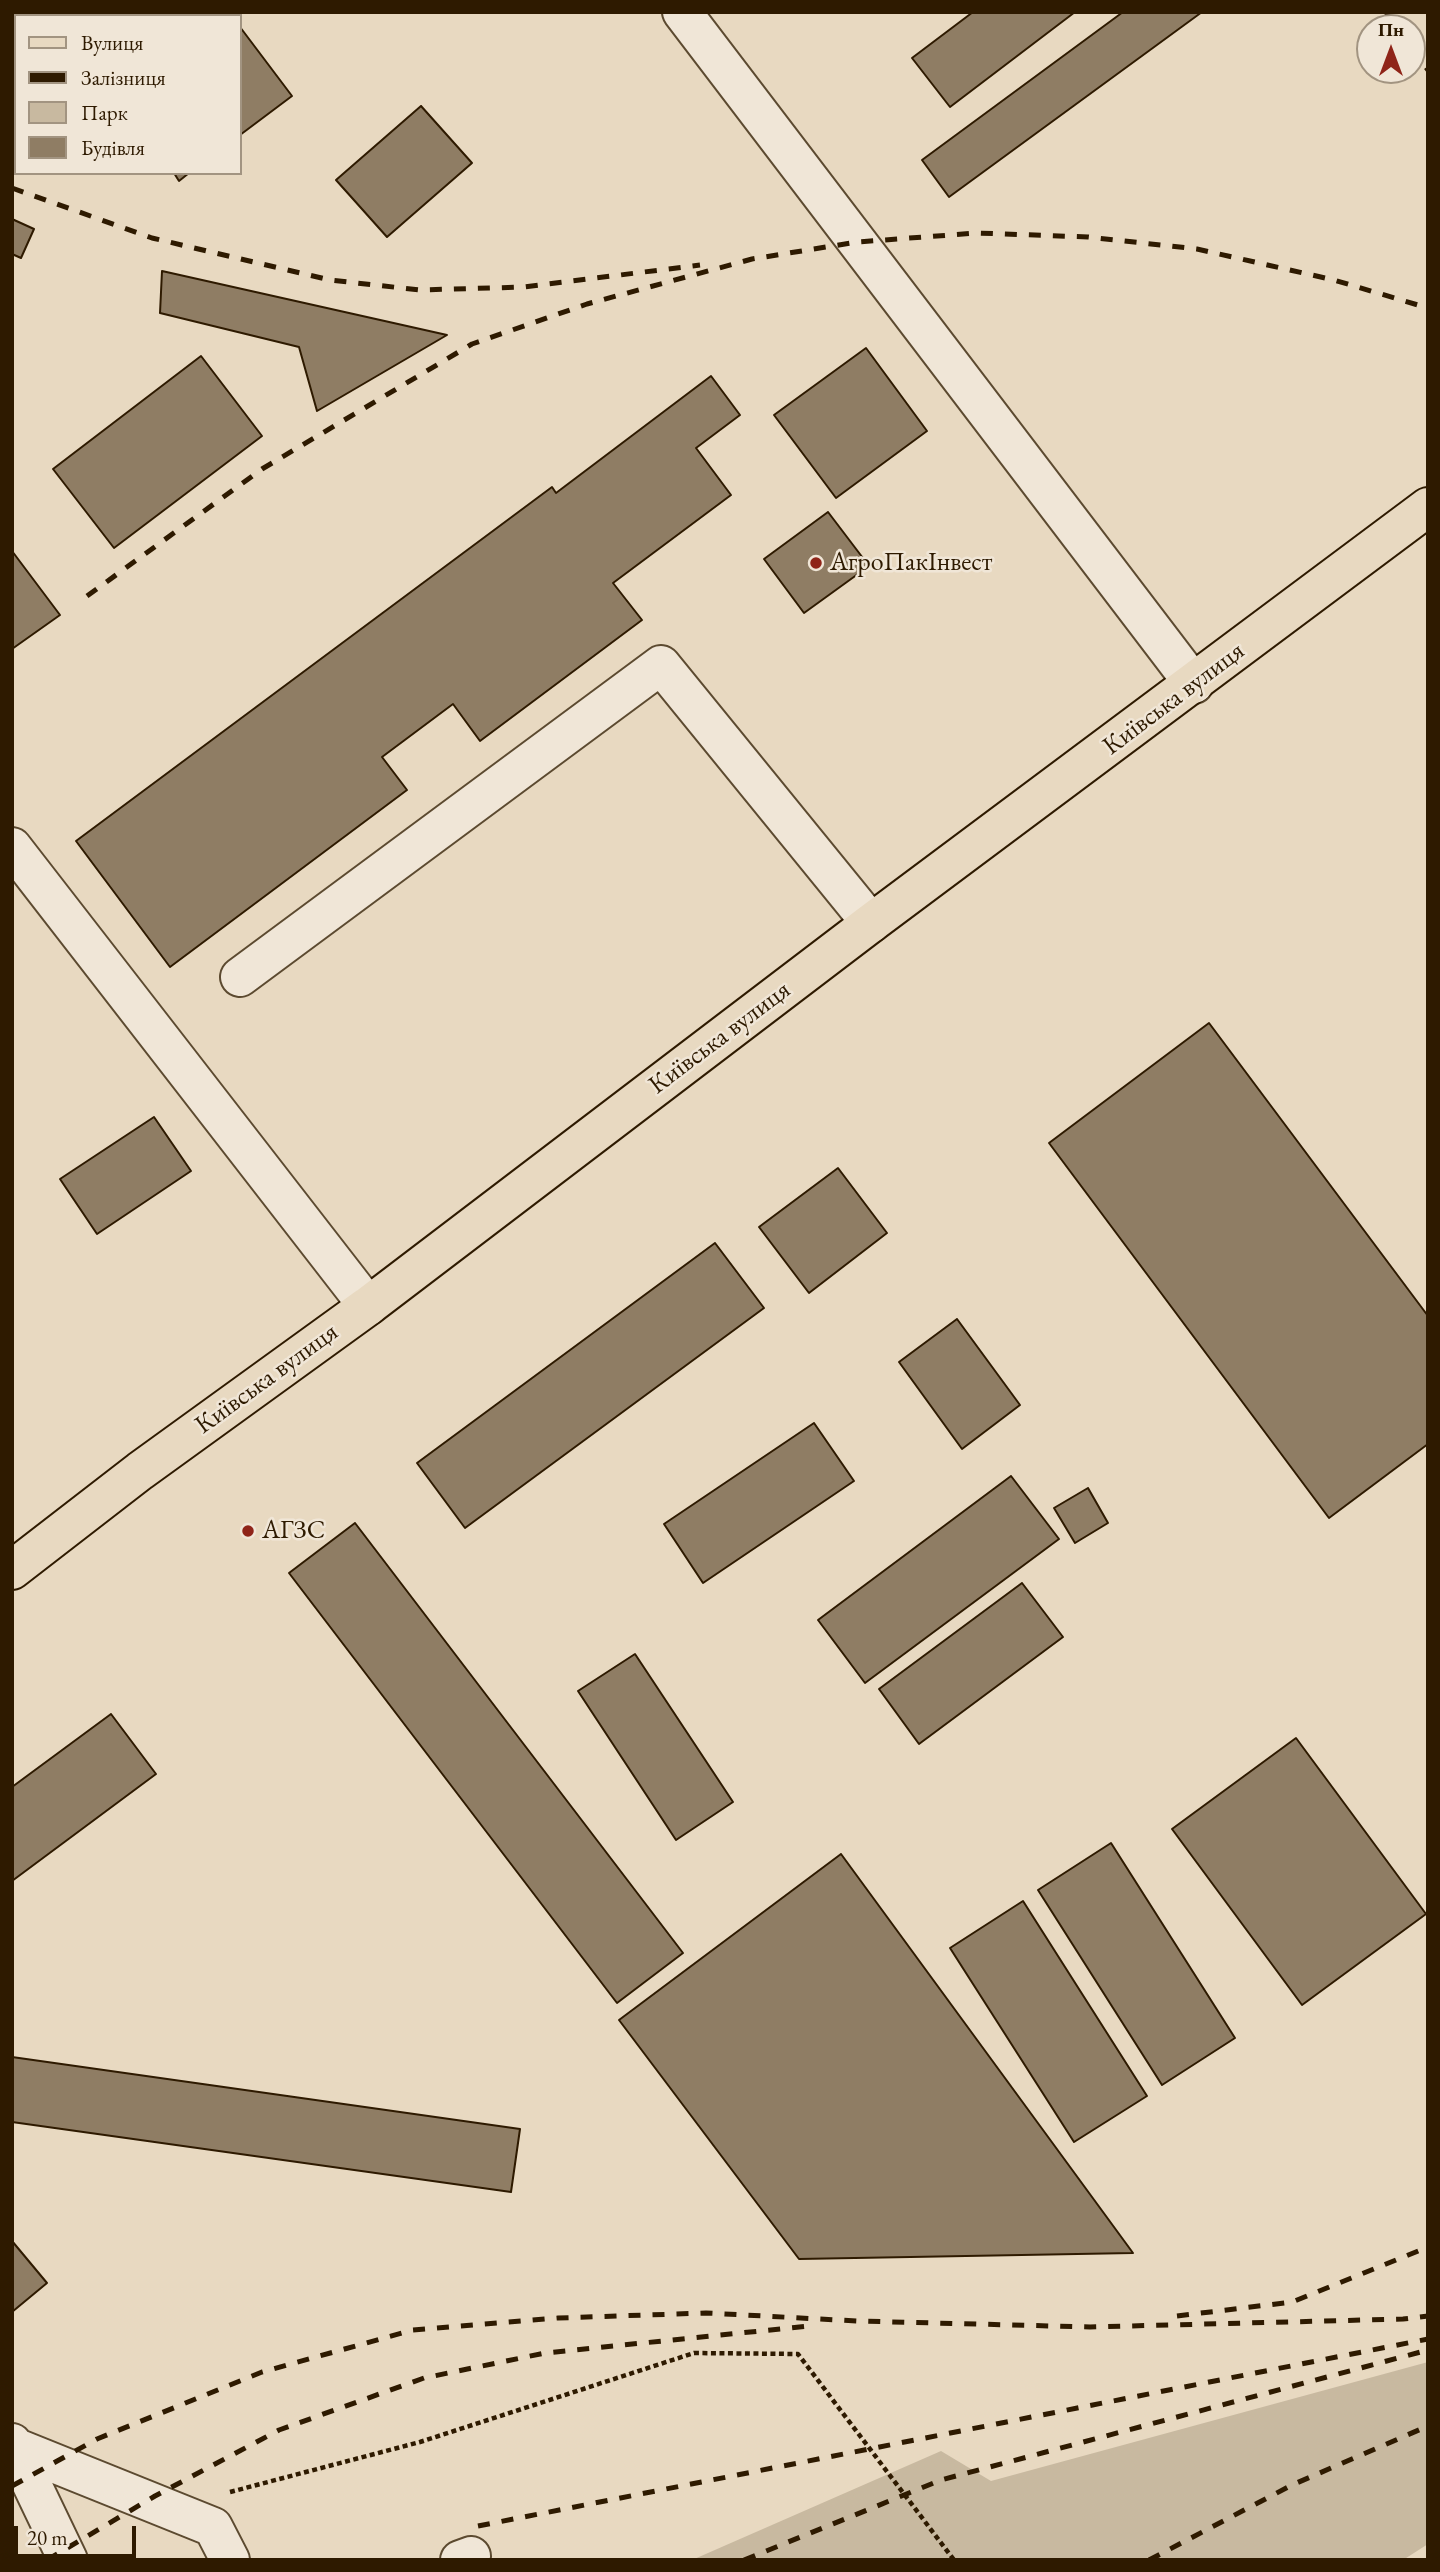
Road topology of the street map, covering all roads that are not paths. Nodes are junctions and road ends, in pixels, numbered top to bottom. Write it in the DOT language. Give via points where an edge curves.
graph roads {
  1 [pos="682,12"];
  2 [pos="1428,507"];
  3 [pos="1194,684"];
  4 [pos="12,847"];
  5 [pos="871,923"];
  6 [pos="240,978"];
  7 [pos="368,1306"];
  8 [pos="12,1570"];
  9 [pos="13,2445"];
  10 [pos="68,2560"];
  11 [pos="230,2560"];
  1 -- 3 [label="lane"];
  2 -- 3 [label="main road, Київська вулиця"];
  3 -- 5 [label="main road, Київська вулиця"];
  4 -- 7 [label="lane"];
  5 -- 6 [label="lane" via="661,665"];
  5 -- 7 [label="main road, Київська вулиця"];
  7 -- 8 [label="main road, Київська вулиця"];
  9 -- 10 [label="lane"];
  9 -- 11 [label="lane" via="213,2527"];
}
